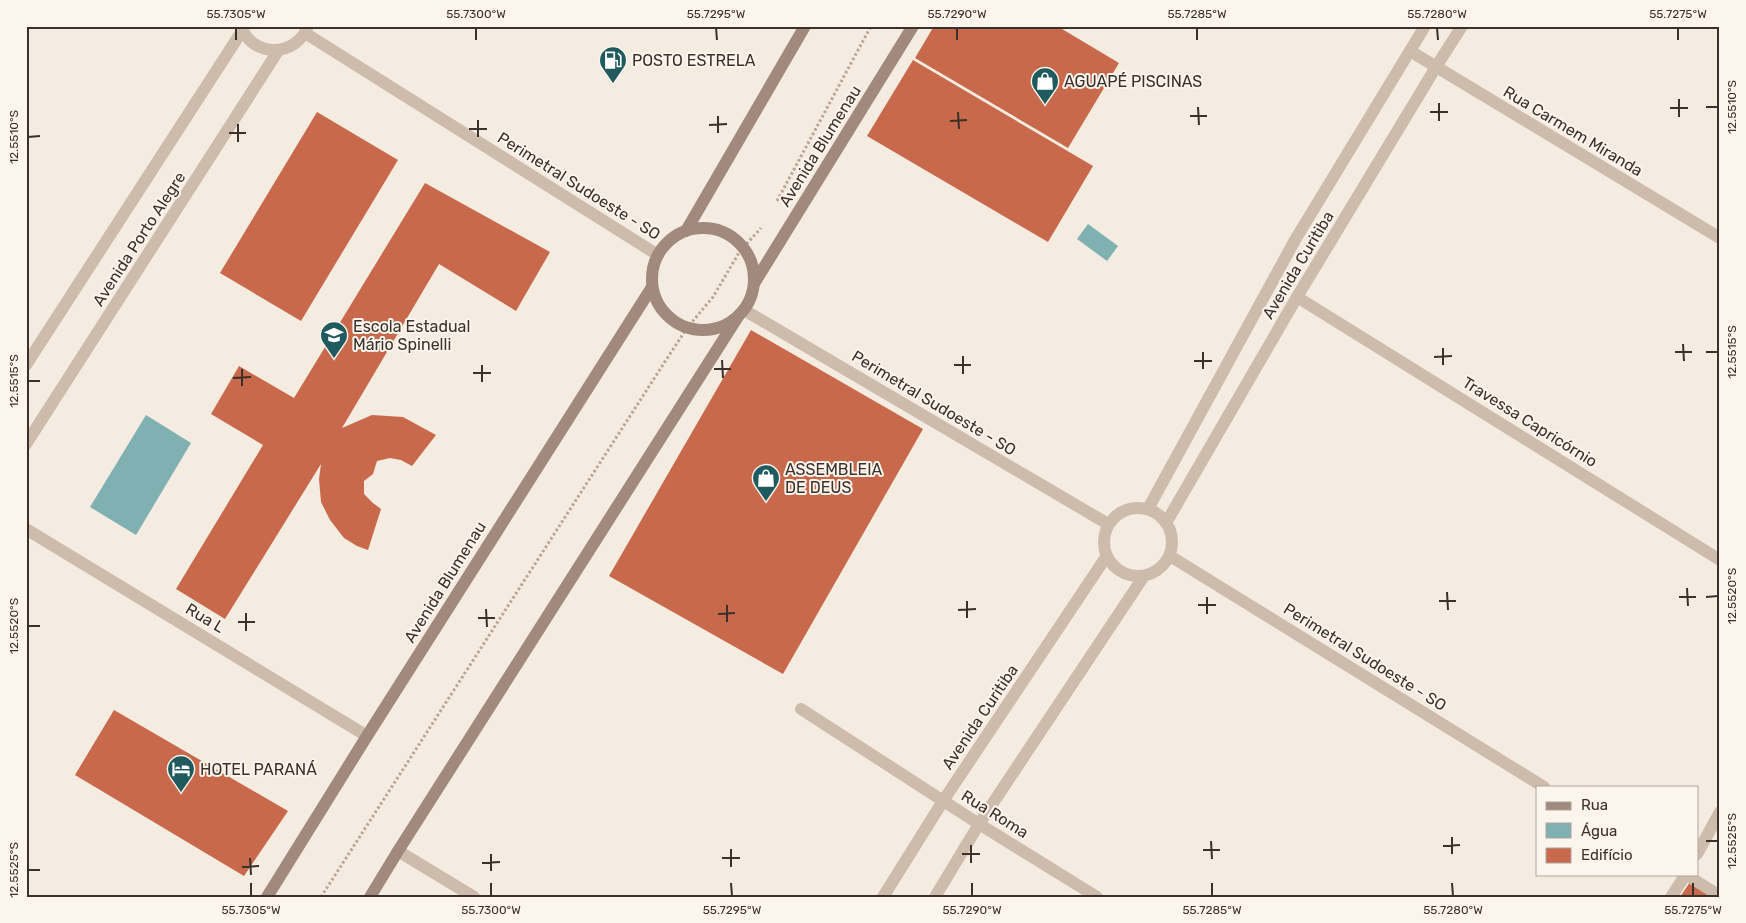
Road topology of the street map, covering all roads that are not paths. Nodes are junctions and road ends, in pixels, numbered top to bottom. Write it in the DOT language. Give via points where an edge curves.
graph roads {
  1 [pos="805,26"];
  2 [pos="913,26"];
  3 [pos="1426,26"];
  4 [pos="1462,26"];
  5 [pos="241,28"];
  6 [pos="307,30"];
  7 [pos="278,51"];
  8 [pos="1410,51"];
  9 [pos="1436,66"];
  10 [pos="686,231"];
  11 [pos="1720,238"];
  12 [pos="658,255"];
  13 [pos="755,282"];
  14 [pos="652,287"];
  15 [pos="1298,297"];
  16 [pos="742,312"];
  17 [pos="26,365"];
  18 [pos="26,444"];
  19 [pos="1148,509"];
  20 [pos="1166,523"];
  21 [pos="1108,524"];
  22 [pos="26,529"];
  23 [pos="1170,556"];
  24 [pos="1106,557"];
  25 [pos="1720,560"];
  26 [pos="1144,576"];
  27 [pos="801,709"];
  28 [pos="367,736"];
  29 [pos="1542,786"];
  30 [pos="943,801"];
  31 [pos="1720,812"];
  32 [pos="979,824"];
  33 [pos="398,851"];
  34 [pos="1698,852"];
  35 [pos="1685,876"];
  36 [pos="1689,876"];
  37 [pos="1720,896"];
  38 [pos="267,897"];
  39 [pos="370,897"];
  40 [pos="474,897"];
  41 [pos="883,897"];
  42 [pos="935,897"];
  43 [pos="1097,897"];
  44 [pos="1671,897"];
  1 -- 10 [label="main road"];
  2 -- 13 [label="main road, Avenida Blumenau"];
  3 -- 8 [label="street, Avenida Curitiba"];
  4 -- 9 [label="street, Avenida Curitiba"];
  5 -- 7 [label="street" via="253,44"];
  5 -- 17 [label="street, Avenida Porto Alegre"];
  6 -- 7 [label="street, Perimetral Sudoeste - SO" via="298,42"];
  6 -- 12 [label="street, Perimetral Sudoeste - SO"];
  7 -- 18 [label="street, Avenida Porto Alegre"];
  8 -- 9 [label="street, Rua Carmem Miranda"];
  8 -- 19 [label="street, Avenida Curitiba" via="1294,240"];
  9 -- 11 [label="street, Rua Carmem Miranda"];
  9 -- 15 [label="street, Avenida Curitiba"];
  10 -- 12 [label="main road, Perimetral Sudoeste - SO" via="674,237"];
  10 -- 13 [label="main road, Perimetral Sudoeste - SO" via="711,228 723,232 743,247 750,258"];
  12 -- 14 [label="main road, Perimetral Sudoeste - SO" via="652,270"];
  13 -- 16 [label="main road" via="750,301"];
  14 -- 16 [label="main road" via="664,312 687,328 715,329 728,324"];
  14 -- 28 [label="main road, Avenida Blumenau"];
  15 -- 20 [label="street, Avenida Curitiba"];
  15 -- 25 [label="street, Travessa Capricórnio"];
  16 -- 21 [label="street, Perimetral Sudoeste - SO"];
  16 -- 33 [label="main road"];
  19 -- 20 [label="street"];
  19 -- 21 [label="street" via="1126,509"];
  20 -- 23 [label="street" via="1171,533"];
  21 -- 24 [label="street" via="1103,546"];
  22 -- 28 [label="street, Rua L"];
  23 -- 26 [label="street" via="1155,572"];
  23 -- 29 [label="street, Perimetral Sudoeste - SO"];
  24 -- 26 [label="street" via="1122,573"];
  24 -- 30 [label="street, Avenida Curitiba"];
  26 -- 32 [label="street"];
  27 -- 30 [label="street, Rua Roma"];
  28 -- 38 [label="main road, Avenida Blumenau"];
  30 -- 32 [label="street, Rua Roma"];
  30 -- 41 [label="street, Avenida Curitiba"];
  31 -- 34 [label="street"];
  32 -- 42 [label="street"];
  32 -- 43 [label="street, Rua Roma"];
  33 -- 39 [label="main road"];
  33 -- 40 [label="street"];
  35 -- 44 [label="street"];
  36 -- 37 [label="street"];
}
